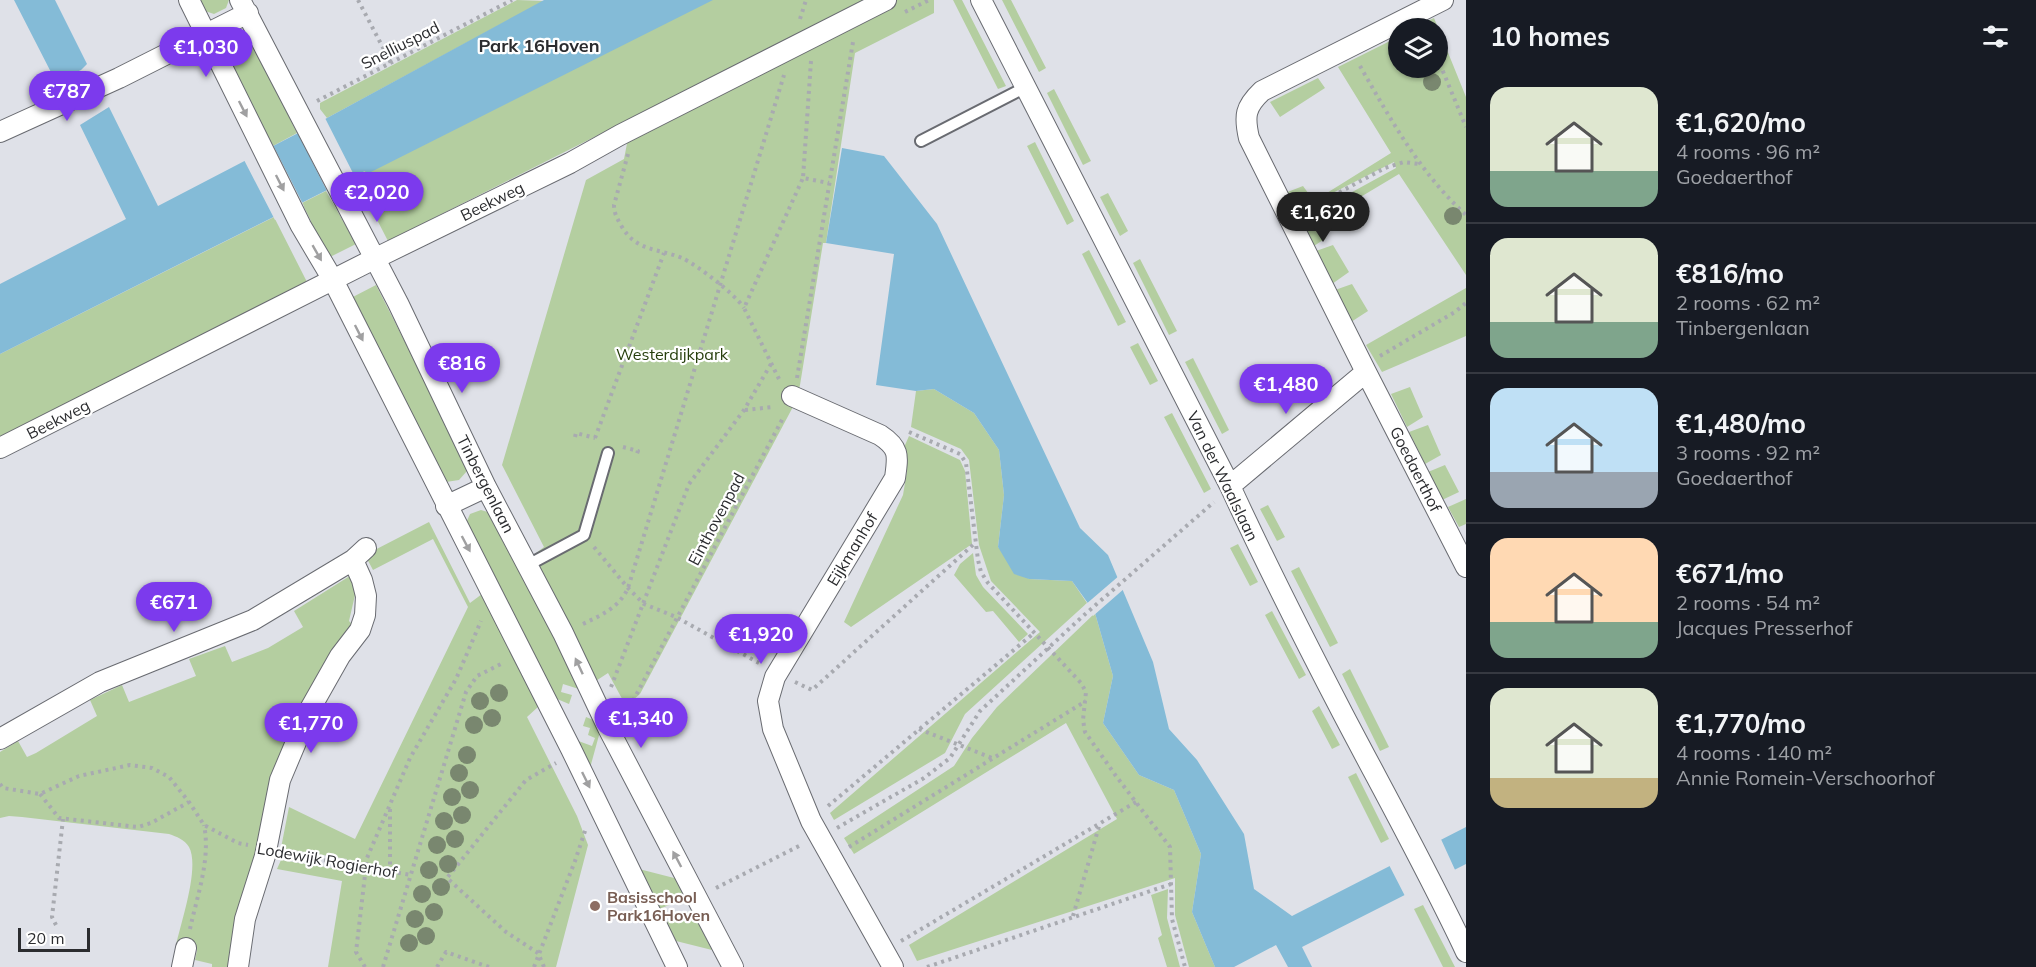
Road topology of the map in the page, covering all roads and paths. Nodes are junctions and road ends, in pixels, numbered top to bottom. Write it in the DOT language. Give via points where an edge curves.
graph roads {
  1 [pos="189,0"];
  2 [pos="358,0"];
  3 [pos="512,0"];
  4 [pos="886,0"];
  5 [pos="981,0"];
  6 [pos="1443,0"];
  7 [pos="244,7"];
  8 [pos="204,34"];
  9 [pos="853,38"];
  10 [pos="1350,47"];
  11 [pos="811,60"];
  12 [pos="391,63"];
  13 [pos="1446,78"];
  14 [pos="1026,87"];
  15 [pos="299,112"];
  16 [pos="1466,127"];
  17 [pos="0,132"];
  18 [pos="921,141"];
  19 [pos="629,153"];
  20 [pos="1419,164"];
  21 [pos="803,178"];
  22 [pos="829,183"];
  23 [pos="1466,215"];
  24 [pos="1289,217"];
  25 [pos="664,253"];
  26 [pos="374,259"];
  27 [pos="333,280"];
  28 [pos="1466,303"];
  29 [pos="744,308"];
  30 [pos="771,364"];
  31 [pos="1365,369"];
  32 [pos="787,394"];
  33 [pos="744,410"];
  34 [pos="880,435"];
  35 [pos="595,438"];
  36 [pos="0,448"];
  37 [pos="608,453"];
  38 [pos="1230,486"];
  39 [pos="486,487"];
  40 [pos="446,506"];
  41 [pos="584,535"];
  42 [pos="976,543"];
  43 [pos="528,565"];
  44 [pos="1466,567"];
  45 [pos="644,604"];
  46 [pos="482,617"];
  47 [pos="676,617"];
  48 [pos="1034,633"];
  49 [pos="1048,648"];
  50 [pos="778,674"];
  51 [pos="609,693"];
  52 [pos="1086,701"];
  53 [pos="618,711"];
  54 [pos="919,729"];
  55 [pos="0,739"];
  56 [pos="959,745"];
  57 [pos="993,759"];
  58 [pos="560,762"];
  59 [pos="1,788"];
  60 [pos="40,794"];
  61 [pos="189,802"];
  62 [pos="1136,802"];
  63 [pos="390,805"];
  64 [pos="63,819"];
  65 [pos="588,821"];
  66 [pos="1100,823"];
  67 [pos="204,825"];
  68 [pos="815,828"];
  69 [pos="266,850"];
  70 [pos="831,858"];
  71 [pos="365,868"];
  72 [pos="390,872"];
  73 [pos="411,875"];
  74 [pos="1171,884"];
  75 [pos="698,897"];
  76 [pos="1073,917"];
  77 [pos="56,925"];
  78 [pos="186,948"];
  79 [pos="1466,952"];
  80 [pos="538,953"];
  81 [pos="888,962"];
  82 [pos="182,967"];
  83 [pos="238,967"];
  84 [pos="364,967"];
  85 [pos="437,967"];
  86 [pos="489,967"];
  87 [pos="534,967"];
  88 [pos="544,967"];
  89 [pos="677,967"];
  90 [pos="733,967"];
  91 [pos="927,967"];
  92 [pos="1185,967"];
  1 -- 8 [label="street"];
  2 -- 12 [label="path"];
  3 -- 12 [label="path, Snelliuspad"];
  4 -- 26 [label="street, Beekweg"];
  5 -- 14 [label="street, Van der Waalslaan"];
  6 -- 10 [label="street, Goedaerthof"];
  7 -- 8 [label="street"];
  7 -- 15 [label="street, Tinbergenlaan"];
  8 -- 17 [label="street"];
  8 -- 27 [label="street, one-way"];
  9 -- 22 [label="path, Einthovenpad"];
  10 -- 20 [label="path"];
  10 -- 24 [label="street, Goedaerthof" via="1262,91 1247,110 1249,138"];
  11 -- 21 [label="path"];
  12 -- 15 [label="path, Snelliuspad"];
  13 -- 16 [label="path"];
  14 -- 18 [label="lane"];
  14 -- 38 [label="street, Van der Waalslaan"];
  15 -- 26 [label="street, Tinbergenlaan"];
  19 -- 25 [label="path" via="614,212 633,242"];
  20 -- 23 [label="path"];
  20 -- 24 [label="path" via="1404,162 1385,168"];
  21 -- 22 [label="path"];
  21 -- 29 [label="path"];
  22 -- 32 [label="path, Einthovenpad" via="797,383"];
  24 -- 31 [label="street, Goedaerthof"];
  25 -- 29 [label="path" via="692,264 735,296"];
  25 -- 35 [label="path"];
  26 -- 27 [label="street, Beekweg"];
  26 -- 39 [label="street, Tinbergenlaan"];
  27 -- 36 [label="street, Beekweg"];
  27 -- 40 [label="street, one-way"];
  28 -- 31 [label="path"];
  29 -- 30 [label="path"];
  30 -- 32 [label="path"];
  30 -- 33 [label="path"];
  31 -- 38 [label="street"];
  31 -- 44 [label="street, Goedaerthof"];
  32 -- 33 [label="path"];
  32 -- 34 [label="street, Eijkmanhof"];
  32 -- 47 [label="path, Einthovenpad"];
  33 -- 45 [label="path" via="689,484"];
  34 -- 42 [label="path" via="894,428 960,454 966,463"];
  34 -- 50 [label="street, Eijkmanhof" via="892,443 897,453 895,478"];
  37 -- 41 [label="lane"];
  38 -- 49 [label="path"];
  38 -- 79 [label="street, Van der Waalslaan"];
  39 -- 40 [label="street"];
  39 -- 43 [label="street, Tinbergenlaan"];
  40 -- 89 [label="street, one-way"];
  41 -- 43 [label="lane"];
  41 -- 45 [label="path"];
  42 -- 48 [label="path" via="981,572 988,584"];
  42 -- 50 [label="path" via="812,690"];
  75 -- 43 [label="street, Tinbergenlaan, one-way"];
  45 -- 47 [label="path"];
  45 -- 51 [label="path"];
  46 -- 63 [label="path" via="456,679 410,758"];
  47 -- 50 [label="path"];
  47 -- 53 [label="path, Einthovenpad" via="623,720"];
  48 -- 49 [label="path"];
  48 -- 54 [label="path"];
  49 -- 52 [label="path" via="1081,683"];
  49 -- 56 [label="path" via="980,711"];
  50 -- 68 [label="street, Eijkmanhof" via="768,701 769,715"];
  52 -- 57 [label="path"];
  52 -- 62 [label="path" via="1085,732"];
  54 -- 56 [label="path"];
  54 -- 68 [label="path"];
  55 -- 69 [label="street" via="100,682 253,620 359,554 365,615 360,630 322,685 280,780"];
  56 -- 57 [label="path"];
  56 -- 68 [label="path" via="950,758 924,778 844,824"];
  57 -- 70 [label="path"];
  58 -- 80 [label="path" via="526,780 447,878 506,932"];
  59 -- 60 [label="path"];
  60 -- 61 [label="path, Lodewijk Rogierhof" via="79,776 130,765 152,768 169,777"];
  60 -- 64 [label="path"];
  61 -- 64 [label="path" via="138,827"];
  61 -- 67 [label="path, Lodewijk Rogierhof"];
  62 -- 66 [label="path"];
  62 -- 74 [label="path" via="1170,847"];
  63 -- 71 [label="path"];
  63 -- 72 [label="path"];
  64 -- 77 [label="path" via="52,917"];
  65 -- 80 [label="path"];
  66 -- 76 [label="path"];
  66 -- 81 [label="path"];
  67 -- 69 [label="path, Lodewijk Rogierhof" via="238,843"];
  67 -- 78 [label="path" via="205,859"];
  68 -- 70 [label="street, Eijkmanhof"];
  68 -- 75 [label="path"];
  69 -- 71 [label="path, Lodewijk Rogierhof"];
  69 -- 83 [label="street" via="245,919"];
  70 -- 81 [label="street, Eijkmanhof"];
  71 -- 72 [label="path, Lodewijk Rogierhof"];
  71 -- 84 [label="path" via="356,952"];
  72 -- 73 [label="path, Lodewijk Rogierhof"];
  74 -- 76 [label="path"];
  74 -- 92 [label="path" via="1172,919"];
  75 -- 90 [label="street, Tinbergenlaan"];
  76 -- 91 [label="path"];
  78 -- 82 [label="street"];
  80 -- 87 [label="path"];
  80 -- 88 [label="path"];
  85 -- 86 [label="path" via="446,952"];
}
